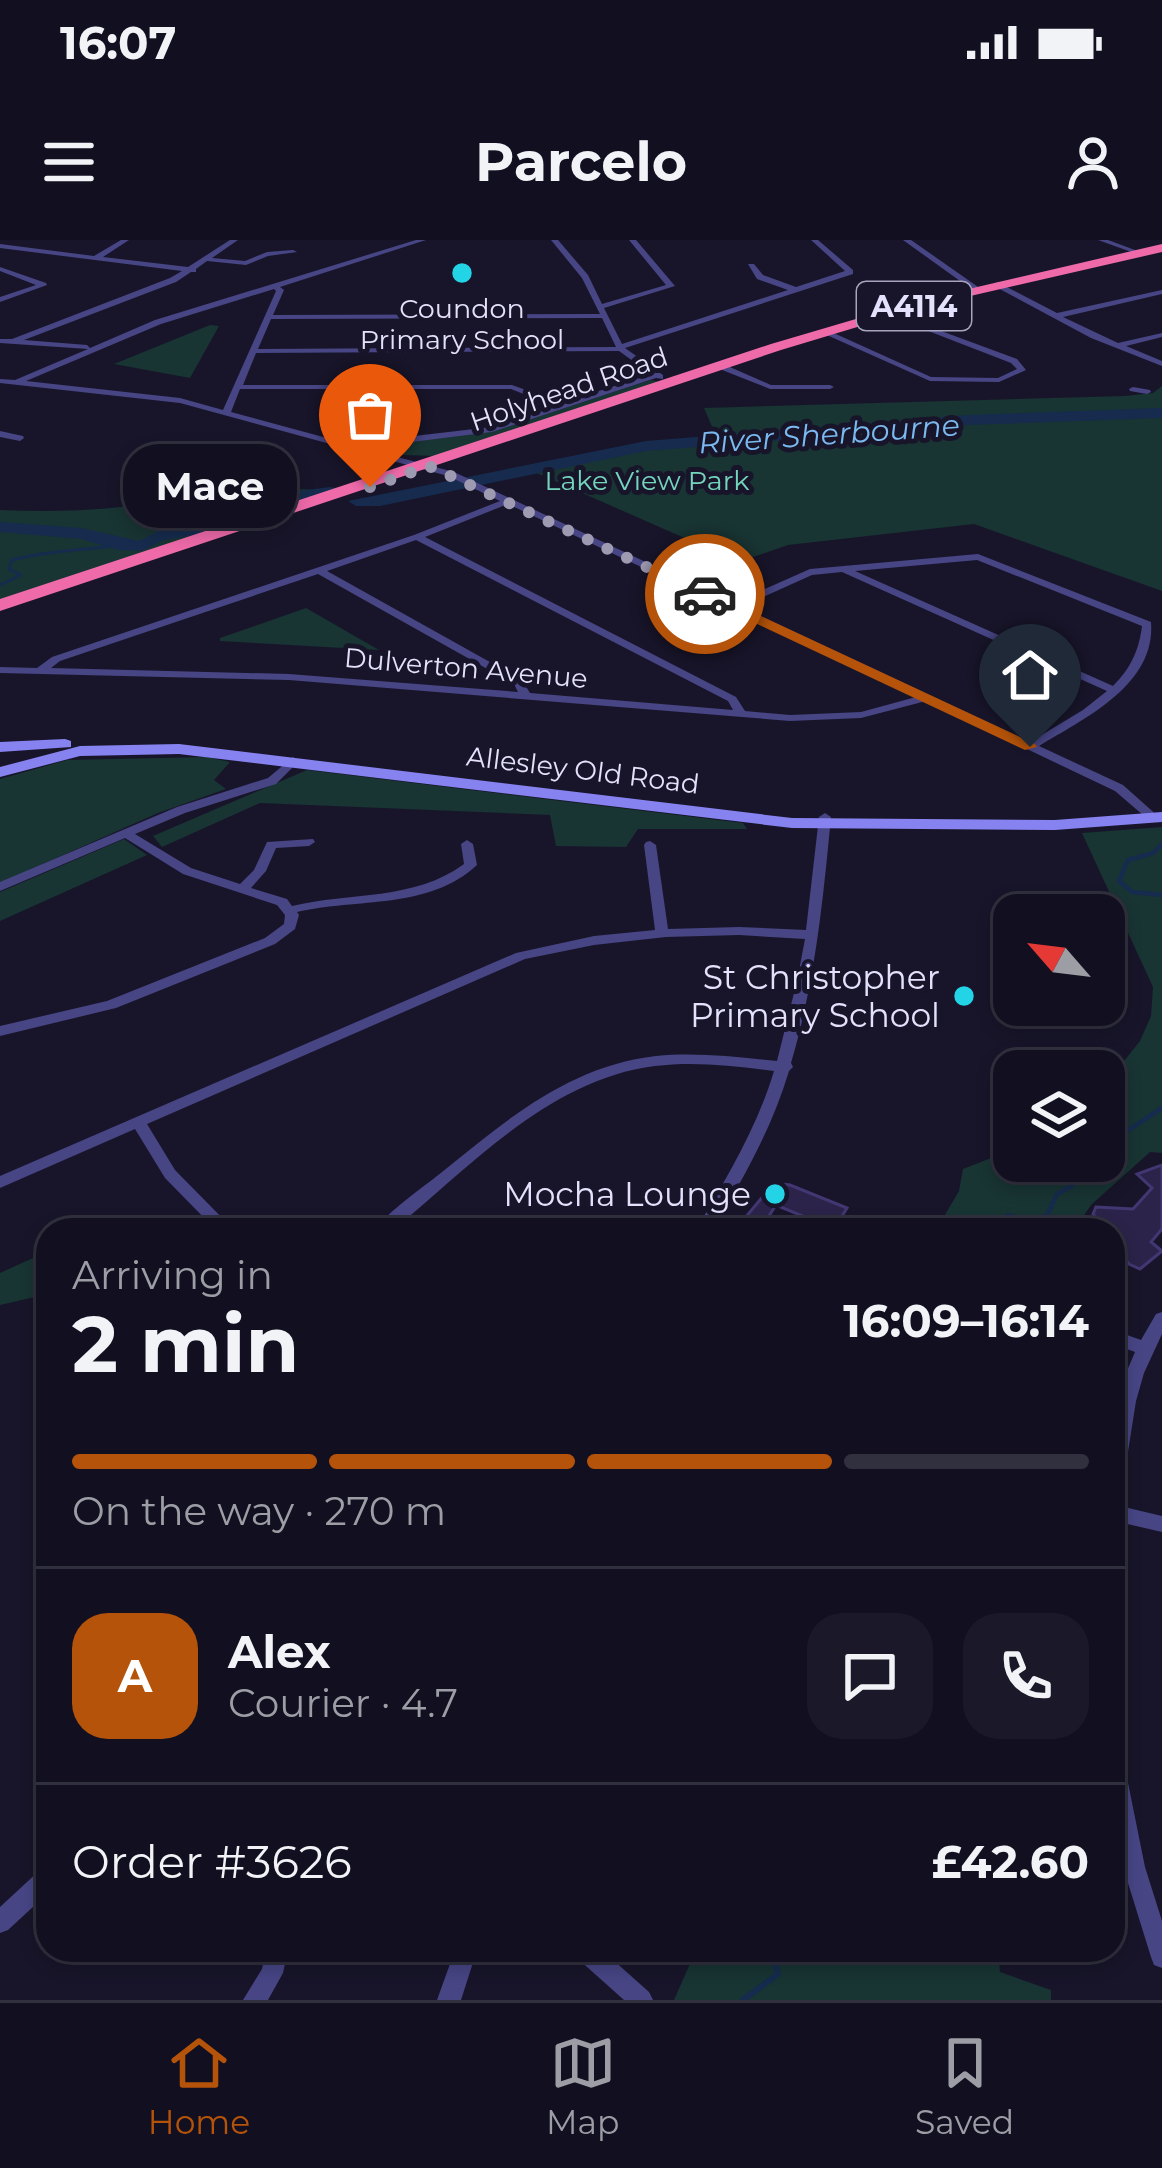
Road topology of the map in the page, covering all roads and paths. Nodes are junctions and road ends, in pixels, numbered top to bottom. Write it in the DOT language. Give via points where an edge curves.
graph roads {
  1 [pos="126,240"];
  2 [pos="235,240"];
  3 [pos="423,240"];
  4 [pos="554,240"];
  5 [pos="632,240"];
  6 [pos="814,240"];
  7 [pos="906,240"];
  8 [pos="1108,241"];
  9 [pos="1,244"];
  10 [pos="1162,248"];
  11 [pos="293,253"];
  12 [pos="1139,253"];
  13 [pos="97,257"];
  14 [pos="210,260"];
  15 [pos="751,266"];
  16 [pos="0,268"];
  17 [pos="193,270"];
  18 [pos="997,284"];
  19 [pos="589,285"];
  20 [pos="275,286"];
  21 [pos="574,286"];
  22 [pos="977,289"];
  23 [pos="796,290"];
  24 [pos="1162,292"];
  25 [pos="0,300"];
  26 [pos="603,312"];
  27 [pos="890,313"];
  28 [pos="1056,316"];
  29 [pos="269,317"];
  30 [pos="824,332"];
  31 [pos="1162,335"];
  32 [pos="0,340"];
  33 [pos="15,341"];
  34 [pos="1117,346"];
  35 [pos="91,348"];
  36 [pos="620,348"];
  37 [pos="254,351"];
  38 [pos="1162,364"];
  39 [pos="720,367"];
  40 [pos="664,379"];
  41 [pos="6,382"];
  42 [pos="1159,385"];
  43 [pos="238,387"];
  44 [pos="830,387"];
  45 [pos="1133,389"];
  46 [pos="562,406"];
  47 [pos="226,413"];
  48 [pos="0,434"];
  49 [pos="20,438"];
  50 [pos="357,447"];
  51 [pos="429,466"];
  52 [pos="508,500"];
  53 [pos="416,537"];
  54 [pos="844,569"];
  55 [pos="319,570"];
  56 [pos="0,604"];
  57 [pos="732,607"];
  58 [pos="0,670"];
  59 [pos="41,670"];
  60 [pos="1115,691"];
  61 [pos="526,697"];
  62 [pos="925,698"];
  63 [pos="742,715"];
  64 [pos="0,747"];
  65 [pos="1030,747"];
  66 [pos="26,755"];
  67 [pos="292,761"];
  68 [pos="0,772"];
  69 [pos="537,788"];
  70 [pos="1156,814"];
  71 [pos="825,820"];
  72 [pos="125,833"];
  73 [pos="309,842"];
  74 [pos="467,844"];
  75 [pos="650,845"];
  76 [pos="0,886"];
  77 [pos="243,888"];
  78 [pos="290,910"];
  79 [pos="662,931"];
  80 [pos="813,935"];
  81 [pos="0,1031"];
  82 [pos="786,1066"];
  83 [pos="138,1120"];
  84 [pos="0,1182"];
  85 [pos="214,1218"];
  86 [pos="397,1218"];
  87 [pos="712,1218"];
  88 [pos="1162,1319"];
  89 [pos="1125,1341"];
  90 [pos="1145,1348"];
  91 [pos="1125,1404"];
  92 [pos="1125,1516"];
  93 [pos="1162,1524"];
  94 [pos="1125,1821"];
  95 [pos="36,1889"];
  96 [pos="1157,1920"];
  97 [pos="0,1922"];
  98 [pos="1162,1957"];
  99 [pos="274,1962"];
  100 [pos="462,1962"];
  101 [pos="598,1962"];
  102 [pos="255,2000"];
  103 [pos="449,2000"];
  104 [pos="641,2000"];
  1 -- 13 [label="street"];
  2 -- 14 [label="street"];
  3 -- 20 [label="street"];
  4 -- 19 [label="street"];
  5 -- 26 [label="street" via="670,286"];
  6 -- 23 [label="street" via="850,272"];
  7 -- 22 [label="street"];
  8 -- 12 [label="street"];
  9 -- 13 [label="street"];
  10 -- 12 [label="highway, Holyhead Road / A4114"];
  11 -- 14 [label="street" via="248,263"];
  12 -- 18 [label="highway, Holyhead Road / A4114"];
  13 -- 17 [label="street"];
  14 -- 17 [label="street"];
  15 -- 23 [label="street"];
  16 -- 25 [label="street" via="43,285"];
  17 -- 33 [label="street"];
  18 -- 22 [label="highway, Holyhead Road / A4114"];
  18 -- 28 [label="street"];
  19 -- 21 [label="street"];
  19 -- 26 [label="street"];
  20 -- 29 [label="street"];
  20 -- 35 [label="street"];
  22 -- 27 [label="highway, Holyhead Road / A4114"];
  23 -- 36 [label="street"];
  24 -- 28 [label="street"];
  26 -- 29 [label="street"];
  26 -- 36 [label="street"];
  27 -- 30 [label="highway, Holyhead Road / A4114"];
  27 -- 30 [label="street" via="1022,370 1006,379 930,379"];
  28 -- 34 [label="street"];
  29 -- 37 [label="street"];
  30 -- 39 [label="highway, Holyhead Road / A4114"];
  31 -- 34 [label="street"];
  32 -- 33 [label="street"];
  33 -- 35 [label="street"];
  34 -- 38 [label="street"];
  35 -- 41 [label="street"];
  36 -- 37 [label="street"];
  36 -- 40 [label="street"];
  37 -- 43 [label="street"];
  39 -- 40 [label="highway, Holyhead Road / A4114"];
  39 -- 44 [label="street" via="770,387"];
  40 -- 46 [label="street"];
  40 -- 51 [label="highway, Holyhead Road / A4114"];
  41 -- 47 [label="street" via="158,397"];
  42 -- 45 [label="street"];
  43 -- 46 [label="street" via="518,387"];
  43 -- 47 [label="street"];
  46 -- 50 [label="street" via="472,434"];
  47 -- 50 [label="street"];
  48 -- 49 [label="street"];
  50 -- 51 [label="street"];
  51 -- 52 [label="street"];
  51 -- 56 [label="highway, Holyhead Road / A4114"];
  52 -- 53 [label="street"];
  52 -- 57 [label="street"];
  53 -- 55 [label="street"];
  53 -- 63 [label="street" via="732,699"];
  54 -- 57 [label="street" via="805,573"];
  54 -- 60 [label="street"];
  54 -- 60 [label="street" via="978,556 1137,618 1148,634"];
  55 -- 59 [label="street"];
  55 -- 61 [label="street" via="518,682"];
  57 -- 62 [label="street"];
  58 -- 59 [label="street, Dulverton Avenue"];
  59 -- 61 [label="street, Dulverton Avenue" via="229,674"];
  60 -- 65 [label="street"];
  61 -- 63 [label="street, Dulverton Avenue"];
  62 -- 63 [label="street, Dulverton Avenue" via="839,718"];
  62 -- 65 [label="street"];
  64 -- 66 [label="main road, Allesley Old Road"];
  65 -- 70 [label="street"];
  66 -- 67 [label="main road, Allesley Old Road" via="215,752"];
  66 -- 68 [label="main road, Allesley Old Road"];
  66 -- 69 [label="main road, Allesley Old Road" via="222,744"];
  67 -- 69 [label="main road, Allesley Old Road"];
  67 -- 72 [label="street" via="272,781"];
  69 -- 71 [label="main road, Allesley Old Road"];
  70 -- 71 [label="main road, Allesley Old Road" via="1055,825"];
  71 -- 80 [label="street"];
  72 -- 76 [label="street"];
  72 -- 77 [label="street" via="170,863"];
  73 -- 77 [label="street" via="271,845"];
  74 -- 78 [label="street" via="472,865 442,886"];
  75 -- 79 [label="street"];
  77 -- 78 [label="street"];
  78 -- 81 [label="street" via="290,926 270,941 111,1005"];
  79 -- 80 [label="street"];
  79 -- 83 [label="street" via="496,964"];
  80 -- 82 [label="street"];
  82 -- 86 [label="street" via="688,1056 591,1075 536,1105"];
  82 -- 87 [label="street" via="751,1155"];
  83 -- 84 [label="street"];
  83 -- 85 [label="street" via="170,1174"];
  88 -- 90 [label="street"];
  89 -- 90 [label="street"];
  90 -- 91 [label="street"];
  92 -- 93 [label="street"];
  94 -- 96 [label="street"];
  95 -- 97 [label="street"];
  96 -- 98 [label="street"];
  99 -- 102 [label="street"];
  100 -- 103 [label="street"];
  101 -- 104 [label="street"];
}
